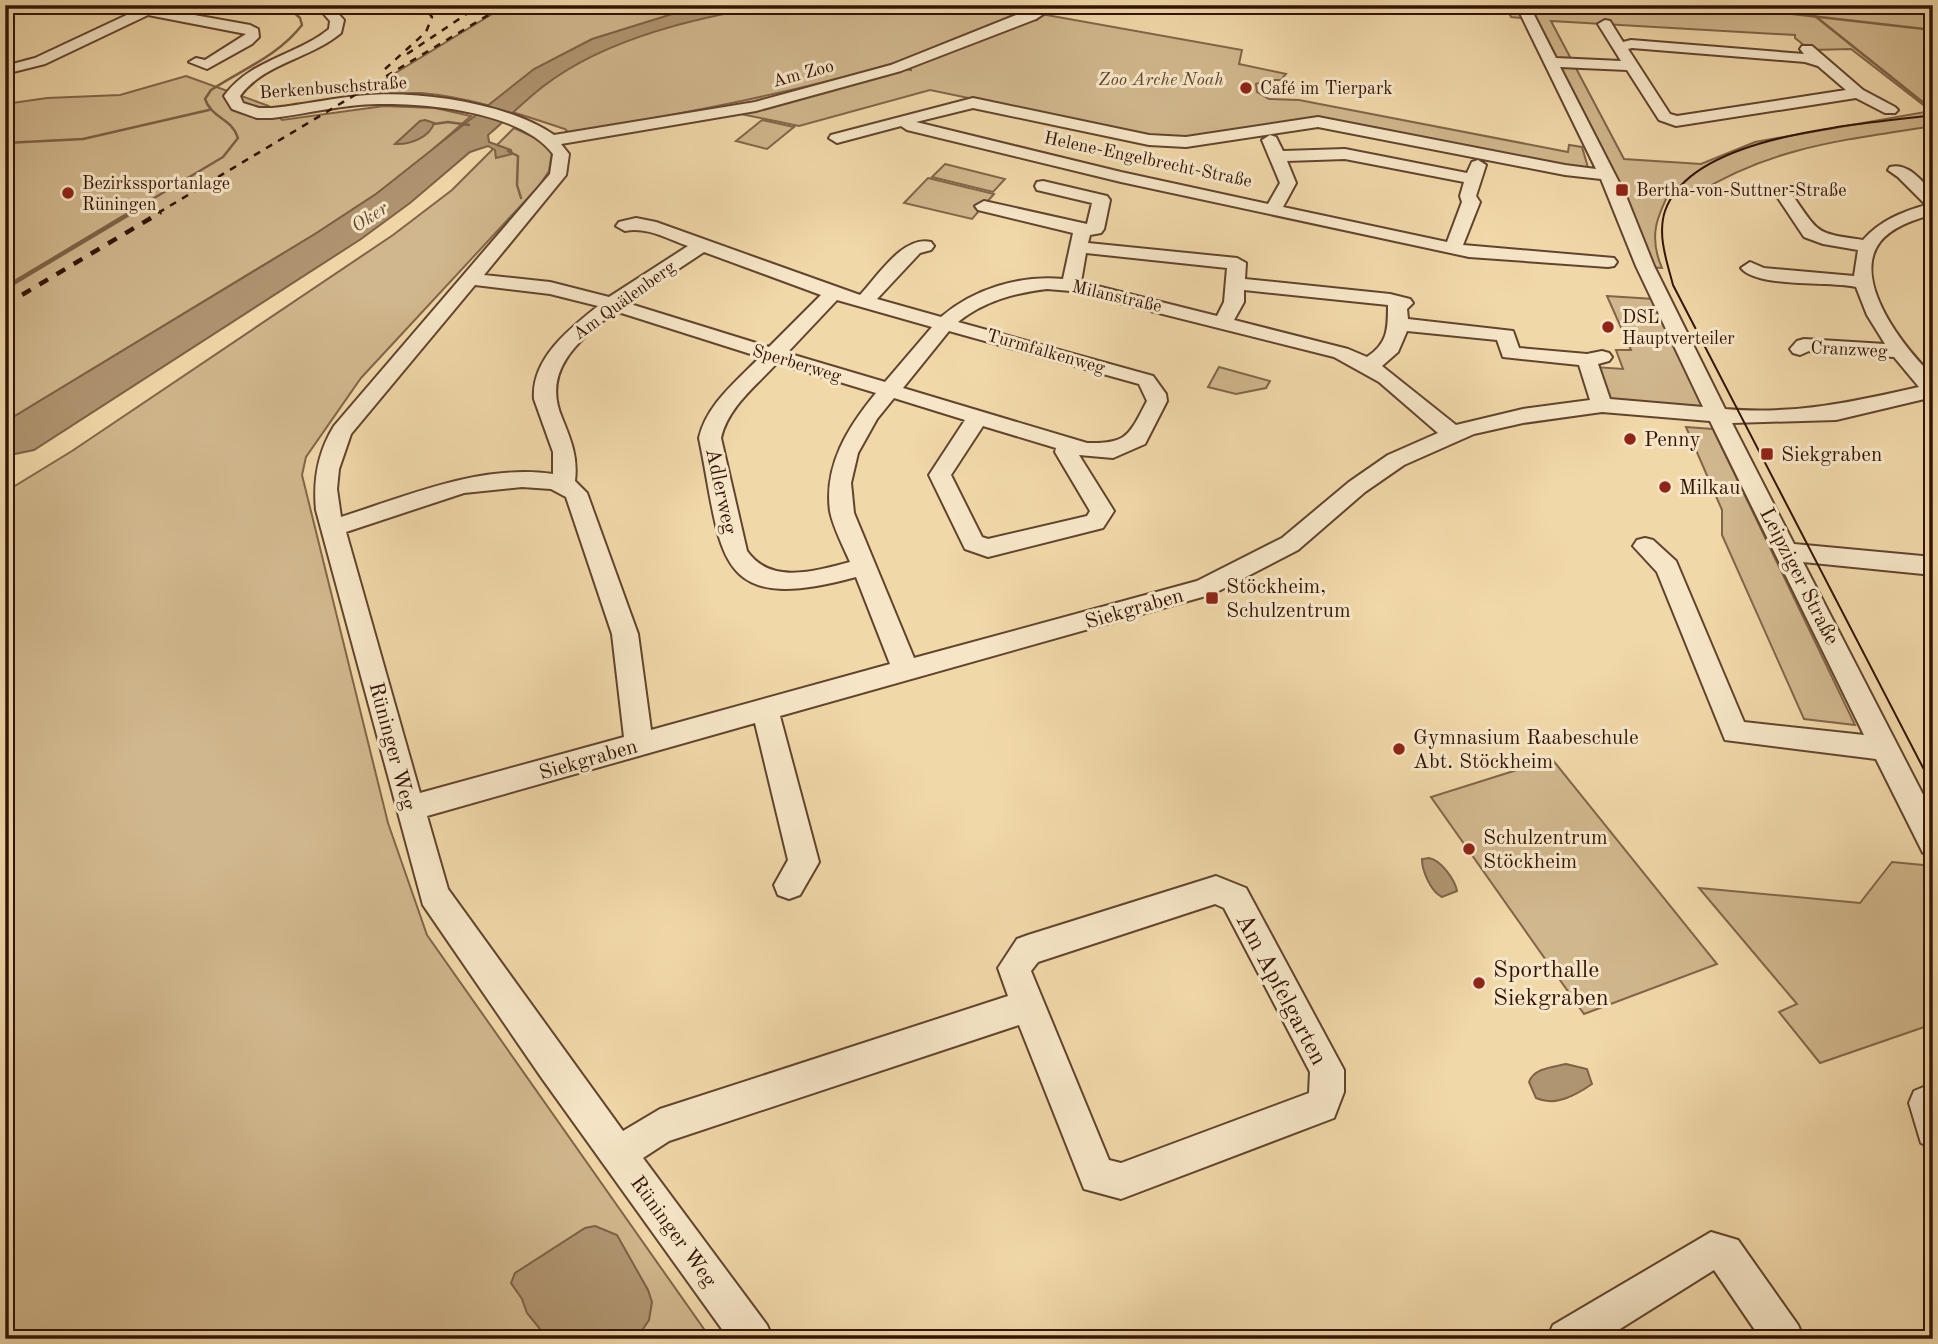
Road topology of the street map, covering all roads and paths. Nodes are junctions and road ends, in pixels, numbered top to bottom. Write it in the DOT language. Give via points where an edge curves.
graph roads {
  1 [pos="321,5"];
  2 [pos="1051,5"];
  3 [pos="1522,5"];
  4 [pos="153,8"];
  5 [pos="1605,24"];
  6 [pos="1621,47"];
  7 [pos="1699,48"];
  8 [pos="1806,48"];
  9 [pos="196,62"];
  10 [pos="1550,62"];
  11 [pos="1819,62"];
  12 [pos="1634,66"];
  13 [pos="1713,68"];
  14 [pos="5,70"];
  15 [pos="1795,84"];
  16 [pos="1858,93"];
  17 [pos="1816,99"];
  18 [pos="1890,110"];
  19 [pos="903,121"];
  20 [pos="1264,129"];
  21 [pos="837,138"];
  22 [pos="554,140"];
  23 [pos="1149,140"];
  24 [pos="1482,153"];
  25 [pos="1277,156"];
  26 [pos="1896,170"];
  27 [pos="1608,176"];
  28 [pos="1121,177"];
  29 [pos="1473,180"];
  30 [pos="1043,186"];
  31 [pos="1789,191"];
  32 [pos="1933,202"];
  33 [pos="984,206"];
  34 [pos="1274,208"];
  35 [pos="1933,208"];
  36 [pos="625,226"];
  37 [pos="1081,239"];
  38 [pos="702,245"];
  39 [pos="926,246"];
  40 [pos="1869,246"];
  41 [pos="1453,248"];
  42 [pos="1608,262"];
  43 [pos="1237,263"];
  44 [pos="1750,268"];
  45 [pos="470,279"];
  46 [pos="1862,283"];
  47 [pos="1236,284"];
  48 [pos="1071,285"];
  49 [pos="833,293"];
  50 [pos="865,301"];
  51 [pos="613,304"];
  52 [pos="1223,322"];
  53 [pos="945,323"];
  54 [pos="1399,324"];
  55 [pos="1800,349"];
  56 [pos="1900,351"];
  57 [pos="772,355"];
  58 [pos="1368,365"];
  59 [pos="1933,389"];
  60 [pos="889,391"];
  61 [pos="1602,405"];
  62 [pos="1717,415"];
  63 [pos="978,417"];
  64 [pos="1452,433"];
  65 [pos="1068,444"];
  66 [pos="1123,448"];
  67 [pos="563,483"];
  68 [pos="332,528"];
  69 [pos="1645,546"];
  70 [pos="1788,552"];
  71 [pos="1933,566"];
  72 [pos="862,567"];
  73 [pos="906,671"];
  74 [pos="765,710"];
  75 [pos="639,745"];
  76 [pos="1886,748"];
  77 [pos="410,808"];
  78 [pos="1933,844"];
  79 [pos="789,884"];
  80 [pos="1028,1006"];
  81 [pos="618,1154"];
  82 [pos="753,1339"];
  83 [pos="1567,1339"];
  84 [pos="1784,1339"];
  1 -- 22 [label="street, Berkenbuschstraße" via="337,20 336,30 242,83 232,96 237,106 272,113 359,101 424,100 519,123"];
  2 -- 22 [label="street, Am Zoo" via="897,68 756,106"];
  3 -- 10 [label="street, Leipziger Straße"];
  4 -- 9 [label="street" via="253,32 247,41 207,65"];
  4 -- 14 [label="street" via="40,61"];
  5 -- 6 [label="street"];
  6 -- 7 [label="street"];
  6 -- 12 [label="street"];
  7 -- 11 [label="street"];
  7 -- 13 [label="street"];
  8 -- 11 [label="street"];
  10 -- 12 [label="street"];
  10 -- 27 [label="street, Leipziger Straße"];
  11 -- 16 [label="street"];
  12 -- 17 [label="street" via="1664,117 1676,121 1739,105"];
  15 -- 17 [label="street"];
  16 -- 17 [label="street"];
  16 -- 18 [label="street"];
  19 -- 21 [label="street"];
  19 -- 23 [label="street" via="973,103"];
  19 -- 28 [label="street, Helene-Engelbrecht-Straße"];
  20 -- 23 [label="street" via="1186,142"];
  20 -- 24 [label="street" via="1318,122"];
  20 -- 25 [label="street"];
  22 -- 45 [label="street, Rüninger Weg" via="563,158 558,175"];
  23 -- 28 [label="street"];
  24 -- 27 [label="street"];
  24 -- 29 [label="street"];
  25 -- 29 [label="street" via="1345,154"];
  25 -- 34 [label="street" via="1289,183"];
  26 -- 32 [label="street"];
  27 -- 62 [label="street, Leipziger Straße"];
  28 -- 34 [label="street, Helene-Engelbrecht-Straße"];
  29 -- 41 [label="street" via="1468,196 1471,202"];
  30 -- 37 [label="street" via="1101,200 1096,229"];
  31 -- 40 [label="street" via="1784,195 1810,233"];
  33 -- 37 [label="street"];
  34 -- 41 [label="street, Helene-Engelbrecht-Straße"];
  35 -- 40 [label="street" via="1891,225"];
  36 -- 38 [label="street, Turmfalkenweg" via="650,226"];
  37 -- 43 [label="street"];
  37 -- 48 [label="street"];
  38 -- 49 [label="street, Turmfalkenweg"];
  38 -- 51 [label="street, Am Quälenberg"];
  39 -- 50 [label="street" via="914,249"];
  40 -- 46 [label="street" via="1861,265"];
  41 -- 42 [label="street, Helene-Engelbrecht-Straße"];
  43 -- 47 [label="street"];
  44 -- 46 [label="street" via="1760,273"];
  45 -- 51 [label="street, Sperberweg" via="550,288"];
  45 -- 68 [label="street, Rüninger Weg" via="361,405 337,441 325,483"];
  46 -- 56 [label="street" via="1870,306"];
  47 -- 52 [label="street" via="1234,302"];
  47 -- 54 [label="street" via="1403,303 1397,306"];
  48 -- 52 [label="street, Milanstraße"];
  48 -- 53 [label="street, Milanstraße" via="1032,284 996,292 967,305"];
  49 -- 50 [label="street, Turmfalkenweg"];
  49 -- 57 [label="street, Adlerweg"];
  50 -- 53 [label="street, Turmfalkenweg"];
  51 -- 57 [label="street, Sperberweg"];
  51 -- 67 [label="street, Am Quälenberg" via="567,341 545,378 545,400 566,460"];
  52 -- 58 [label="street, Milanstraße" via="1341,353"];
  53 -- 60 [label="street, Milanstraße"];
  53 -- 66 [label="street, Turmfalkenweg" via="1146,380 1156,394 1155,409 1137,439"];
  54 -- 58 [label="street" via="1390,350"];
  54 -- 61 [label="street" via="1506,335 1510,353 1595,359"];
  55 -- 56 [label="street, Cranzweg" via="1804,345"];
  56 -- 59 [label="street"];
  57 -- 60 [label="street, Sperberweg"];
  57 -- 72 [label="street, Adlerweg" via="727,403 711,430 735,553 750,572 784,583"];
  58 -- 64 [label="street, Milanstraße"];
  59 -- 62 [label="street, Siekgraben" via="1826,414"];
  60 -- 63 [label="street, Sperberweg"];
  60 -- 72 [label="street, Milanstraße" via="853,438 840,483 842,513"];
  61 -- 62 [label="street, Siekgraben"];
  61 -- 64 [label="street, Siekgraben" via="1523,415"];
  62 -- 70 [label="street, Leipziger Straße"];
  63 -- 65 [label="street, Sperberweg"];
  63 -- 65 [label="street" via="940,475 978,547 1055,532 1100,517 1102,511 1066,452"];
  64 -- 73 [label="street, Siekgraben" via="1374,474 1290,544 1204,588"];
  65 -- 66 [label="street, Sperberweg" via="1094,451"];
  67 -- 68 [label="street" via="462,486"];
  67 -- 75 [label="street" via="576,493 625,634"];
  68 -- 77 [label="street, Rüninger Weg"];
  69 -- 76 [label="street" via="1667,567 1735,732"];
  70 -- 71 [label="street"];
  70 -- 76 [label="street, Leipziger Straße"];
  72 -- 73 [label="street, Milanstraße"];
  73 -- 74 [label="street, Siekgraben"];
  74 -- 75 [label="street, Siekgraben"];
  74 -- 79 [label="street" via="804,862"];
  75 -- 77 [label="street, Siekgraben"];
  76 -- 78 [label="street, Leipziger Straße"];
  77 -- 81 [label="street, Rüninger Weg" via="435,895"];
  80 -- 80 [label="street, Am Apfelgarten" via="1014,968 1028,950 1216,890 1235,898 1327,1070 1327,1092 1322,1106 1121,1181 1097,1176"];
  80 -- 81 [label="street" via="660,1126"];
  81 -- 82 [label="street, Rüninger Weg"];
  83 -- 84 [label="street" via="1711,1251 1725,1253"];
}
